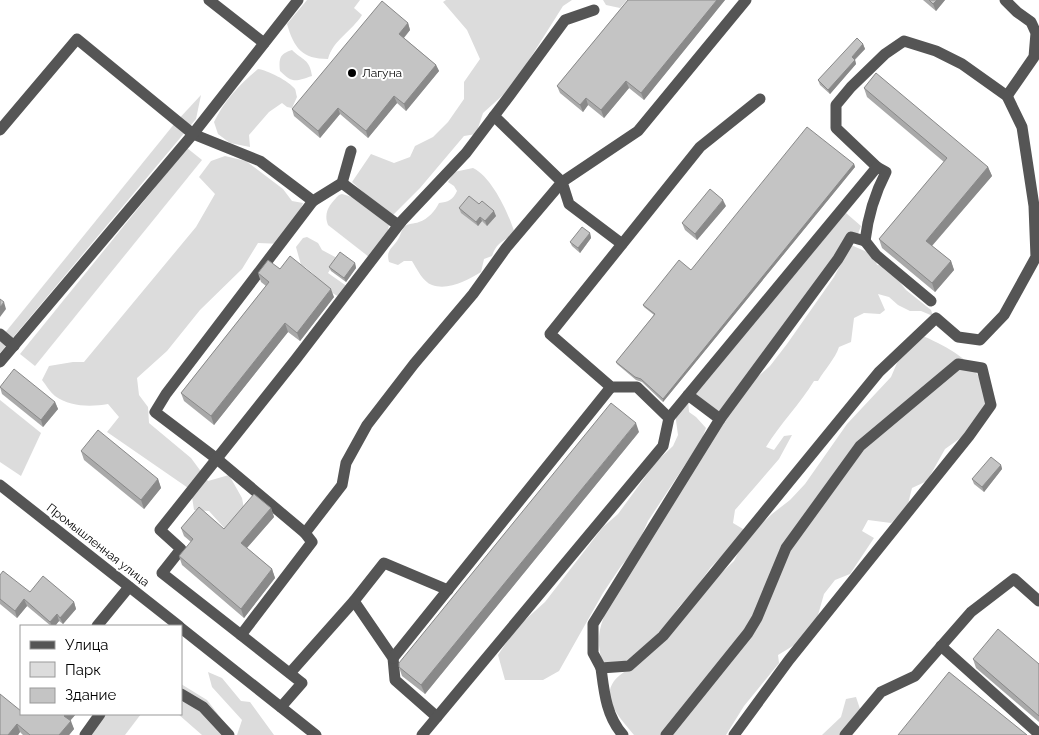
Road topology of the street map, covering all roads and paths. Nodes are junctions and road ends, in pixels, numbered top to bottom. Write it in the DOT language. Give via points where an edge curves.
graph roads {
  1 [pos="209,0"];
  2 [pos="298,0"];
  3 [pos="746,0"];
  4 [pos="1005,0"];
  5 [pos="594,10"];
  6 [pos="264,43"];
  7 [pos="1007,96"];
  8 [pos="760,98"];
  9 [pos="494,116"];
  10 [pos="0,130"];
  11 [pos="193,134"];
  12 [pos="351,151"];
  13 [pos="877,167"];
  14 [pos="562,182"];
  15 [pos="342,183"];
  16 [pos="313,201"];
  17 [pos="401,222"];
  18 [pos="865,242"];
  19 [pos="622,244"];
  20 [pos="931,301"];
  21 [pos="0,334"];
  22 [pos="14,346"];
  23 [pos="0,362"];
  24 [pos="610,387"];
  25 [pos="688,395"];
  26 [pos="669,418"];
  27 [pos="720,419"];
  28 [pos="217,459"];
  29 [pos="0,485"];
  30 [pos="305,533"];
  31 [pos="130,587"];
  32 [pos="448,590"];
  33 [pos="354,601"];
  34 [pos="1039,601"];
  35 [pos="98,625"];
  36 [pos="178,625"];
  37 [pos="182,629"];
  38 [pos="242,635"];
  39 [pos="941,646"];
  40 [pos="393,658"];
  41 [pos="601,668"];
  42 [pos="290,673"];
  43 [pos="182,695"];
  44 [pos="281,707"];
  45 [pos="99,715"];
  46 [pos="437,717"];
  47 [pos="1039,734"];
  48 [pos="85,735"];
  49 [pos="229,735"];
  50 [pos="316,735"];
  51 [pos="422,735"];
  52 [pos="623,735"];
  53 [pos="666,735"];
  54 [pos="734,735"];
  55 [pos="845,735"];
  1 -- 6 [label="street"];
  2 -- 6 [label="street"];
  3 -- 14 [label="street" via="638,131"];
  4 -- 7 [label="street" via="1031,22 1036,33 1034,57"];
  5 -- 9 [label="street" via="565,20"];
  6 -- 11 [label="street"];
  7 -- 13 [label="street" via="962,64 936,51 904,41 885,54 836,105 836,128"];
  7 -- 41 [label="street" via="1022,127 1034,206 1036,257 1004,315 980,340 958,337 936,318 880,372 663,636 629,666"];
  8 -- 19 [label="street" via="700,147"];
  9 -- 14 [label="street"];
  9 -- 17 [label="street" via="466,153"];
  10 -- 11 [label="street" via="77,39"];
  11 -- 16 [label="street" via="260,161"];
  11 -- 22 [label="street"];
  12 -- 15 [label="street"];
  13 -- 18 [label="street" via="886,172 869,213"];
  13 -- 25 [label="street"];
  14 -- 19 [label="street" via="569,204"];
  14 -- 30 [label="street" via="367,425 346,463 342,485"];
  15 -- 16 [label="street"];
  15 -- 17 [label="street" via="398,225"];
  16 -- 28 [label="street" via="155,412"];
  17 -- 28 [label="street"];
  18 -- 20 [label="street" via="876,256"];
  18 -- 27 [label="street" via="851,237"];
  19 -- 24 [label="street" via="550,334"];
  21 -- 22 [label="street"];
  22 -- 23 [label="street"];
  24 -- 26 [label="street" via="637,387"];
  24 -- 32 [label="street"];
  25 -- 26 [label="street"];
  25 -- 27 [label="street"];
  26 -- 46 [label="street" via="663,446"];
  27 -- 41 [label="street" via="593,624 593,653"];
  28 -- 30 [label="street"];
  28 -- 38 [label="street" via="160,530 181,549 162,573"];
  29 -- 31 [label="street, Промышленная улица"];
  30 -- 38 [label="street" via="312,542"];
  31 -- 35 [label="street"];
  31 -- 36 [label="street, Промышленная улица"];
  32 -- 33 [label="street" via="384,563"];
  32 -- 40 [label="street"];
  33 -- 40 [label="street"];
  33 -- 42 [label="street"];
  34 -- 39 [label="street" via="1014,579 971,612"];
  37 -- 44 [label="street, Промышленная улица"];
  38 -- 42 [label="street"];
  39 -- 47 [label="street"];
  39 -- 55 [label="street" via="915,676 881,692"];
  40 -- 46 [label="street" via="395,680"];
  41 -- 52 [label="street" via="606,703"];
  42 -- 44 [label="street" via="302,683"];
  43 -- 49 [label="street" via="203,707"];
  44 -- 50 [label="street, Промышленная улица"];
  45 -- 48 [label="street"];
  46 -- 51 [label="street"];
  53 -- 54 [label="street" via="748,633 786,548 860,446 958,364 982,368 991,405 789,660"];
}
